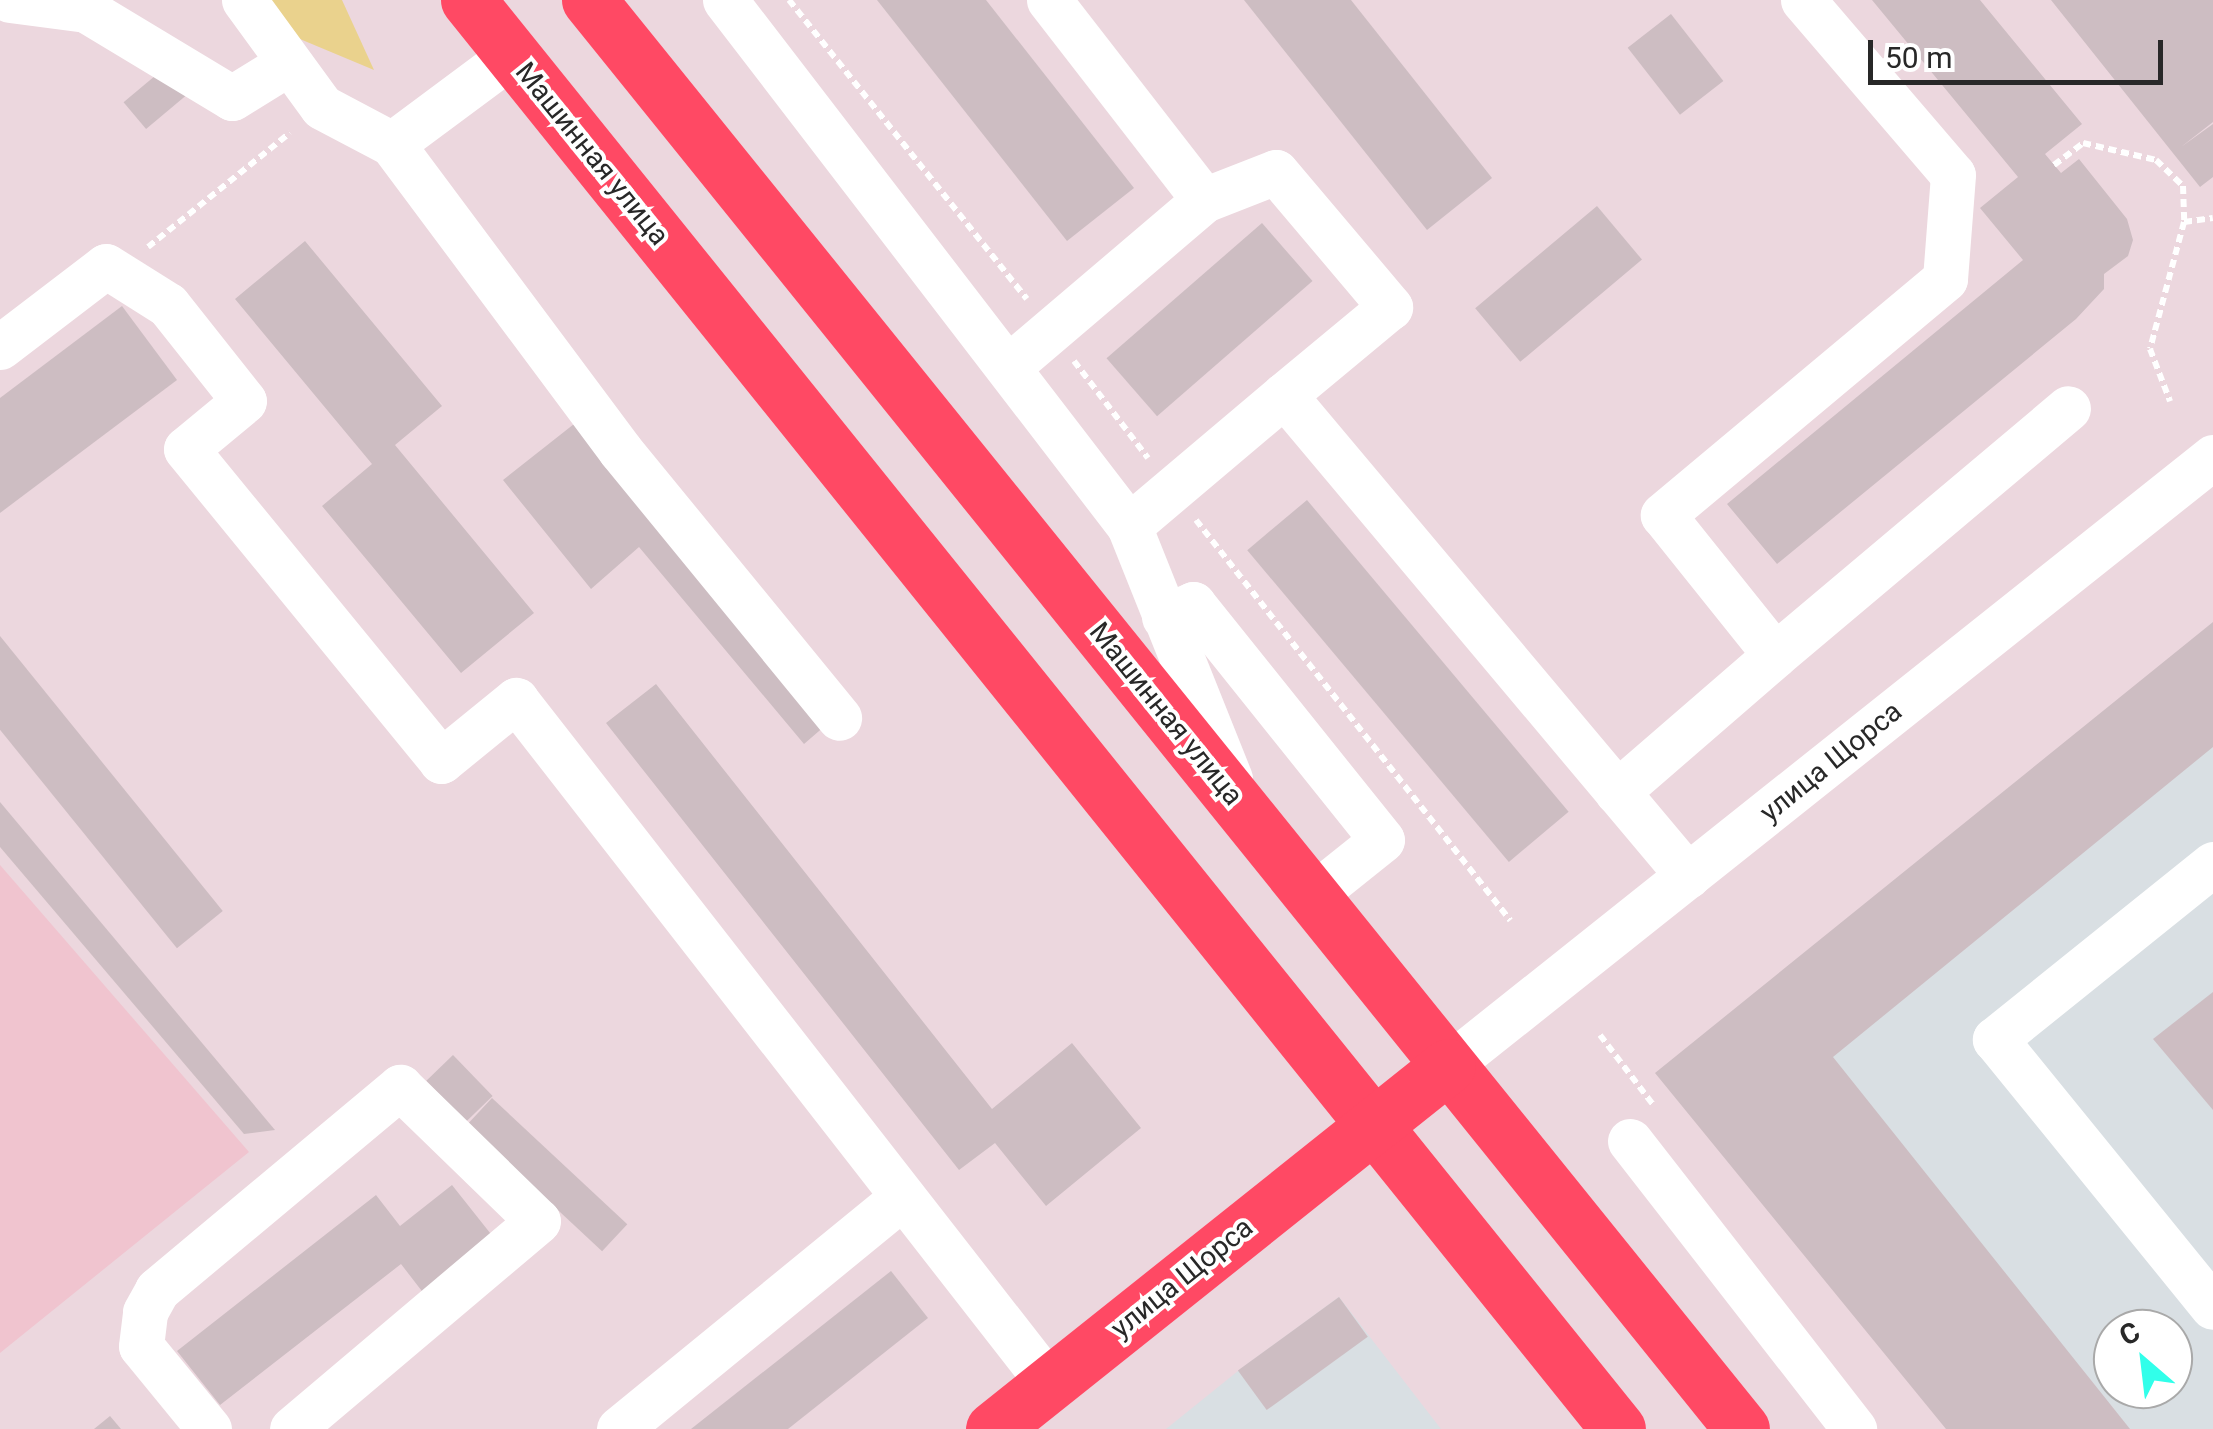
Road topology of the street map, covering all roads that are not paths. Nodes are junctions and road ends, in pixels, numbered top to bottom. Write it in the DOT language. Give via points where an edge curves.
graph roads {
  1 [pos="10,0"];
  2 [pos="244,0"];
  3 [pos="468,0"];
  4 [pos="588,0"];
  5 [pos="725,0"];
  6 [pos="1049,0"];
  7 [pos="1803,0"];
  8 [pos="512,55"];
  9 [pos="286,64"];
  10 [pos="392,144"];
  11 [pos="1204,200"];
  12 [pos="0,347"];
  13 [pos="1008,366"];
  14 [pos="1284,396"];
  15 [pos="2068,408"];
  16 [pos="2213,457"];
  17 [pos="1130,526"];
  18 [pos="1164,617"];
  19 [pos="1775,655"];
  20 [pos="839,718"];
  21 [pos="1616,792"];
  22 [pos="1242,808"];
  23 [pos="2213,864"];
  24 [pos="1688,876"];
  25 [pos="1312,896"];
  26 [pos="1448,1066"];
  27 [pos="1371,1128"];
  28 [pos="1630,1141"];
  29 [pos="901,1198"];
  30 [pos="2213,1307"];
  31 [pos="1049,1384"];
  32 [pos="209,1429"];
  33 [pos="292,1429"];
  34 [pos="619,1429"];
  35 [pos="993,1429"];
  36 [pos="1618,1429"];
  37 [pos="1742,1429"];
  38 [pos="1854,1429"];
  1 -- 9 [label="street" via="86,10 232,98"];
  2 -- 9 [label="street"];
  3 -- 8 [label="main road, Машинная улица"];
  4 -- 22 [label="main road, Машинная улица"];
  5 -- 13 [label="street"];
  6 -- 11 [label="street"];
  7 -- 19 [label="street" via="1954,175 1944,278 1663,515"];
  8 -- 10 [label="street"];
  8 -- 27 [label="main road, Машинная улица"];
  9 -- 10 [label="street" via="322,107"];
  10 -- 20 [label="street" via="620,450"];
  11 -- 13 [label="street"];
  11 -- 14 [label="street" via="1276,172 1390,307"];
  12 -- 29 [label="street" via="106,266 168,306 244,401 186,449 440,761 516,700"];
  13 -- 17 [label="street"];
  14 -- 17 [label="street"];
  14 -- 21 [label="street"];
  15 -- 19 [label="street"];
  16 -- 24 [label="street, улица Щорса"];
  17 -- 18 [label="street"];
  18 -- 22 [label="street"];
  18 -- 25 [label="street" via="1193,604 1382,840"];
  19 -- 21 [label="street"];
  21 -- 24 [label="street"];
  22 -- 25 [label="main road, Машинная улица"];
  23 -- 30 [label="street" via="1995,1040"];
  24 -- 26 [label="street, улица Щорса"];
  25 -- 26 [label="main road, Машинная улица"];
  26 -- 27 [label="main road, улица Щорса"];
  26 -- 37 [label="main road, Машинная улица"];
  27 -- 31 [label="main road, улица Щорса"];
  27 -- 36 [label="main road, Машинная улица"];
  28 -- 38 [label="street"];
  29 -- 31 [label="street"];
  29 -- 34 [label="street"];
  31 -- 35 [label="main road, улица Щорса"];
  32 -- 33 [label="street" via="142,1346 145,1312 157,1290 400,1087 538,1221"];
}
